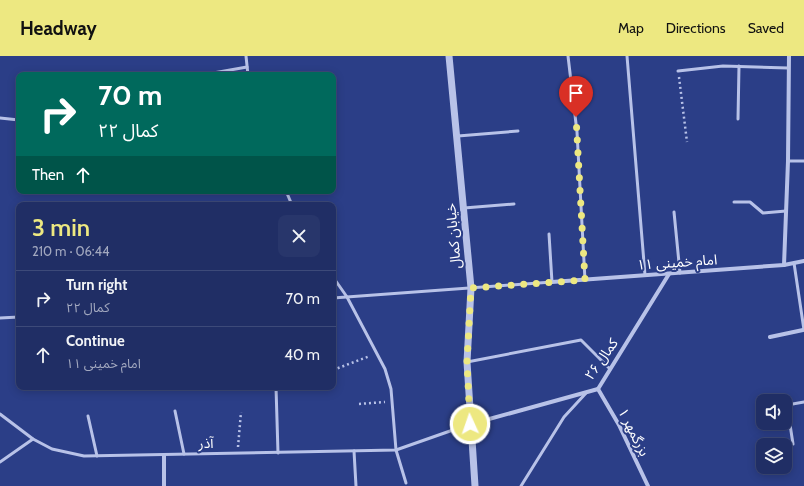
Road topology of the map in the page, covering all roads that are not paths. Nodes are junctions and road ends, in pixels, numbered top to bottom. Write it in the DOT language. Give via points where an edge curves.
graph roads {
  1 [pos="246,56"];
  2 [pos="449,56"];
  3 [pos="568,56"];
  4 [pos="628,56"];
  5 [pos="789,56"];
  6 [pos="739,66"];
  7 [pos="247,67"];
  8 [pos="788,68"];
  9 [pos="678,71"];
  10 [pos="219,72"];
  11 [pos="248,72"];
  12 [pos="0,118"];
  13 [pos="738,119"];
  14 [pos="16,120"];
  15 [pos="518,131"];
  16 [pos="458,136"];
  17 [pos="788,161"];
  18 [pos="804,161"];
  19 [pos="734,202"];
  20 [pos="514,204"];
  21 [pos="464,208"];
  22 [pos="786,211"];
  23 [pos="674,212"];
  24 [pos="549,234"];
  25 [pos="804,261"];
  26 [pos="794,263"];
  27 [pos="784,265"];
  28 [pos="680,273"];
  29 [pos="669,274"];
  30 [pos="645,275"];
  31 [pos="585,280"];
  32 [pos="336,281"];
  33 [pos="552,282"];
  34 [pos="471,288"];
  35 [pos="348,297"];
  36 [pos="336,298"];
  37 [pos="16,317"];
  38 [pos="0,318"];
  39 [pos="804,330"];
  40 [pos="770,337"];
  41 [pos="467,362"];
  42 [pos="610,369"];
  43 [pos="598,389"];
  44 [pos="276,390"];
  45 [pos="587,392"];
  46 [pos="804,402"];
  47 [pos="175,411"];
  48 [pos="0,414"];
  49 [pos="88,416"];
  50 [pos="470,424"];
  51 [pos="33,439"];
  52 [pos="793,444"];
  53 [pos="396,450"];
  54 [pos="354,452"];
  55 [pos="278,453"];
  56 [pos="184,454"];
  57 [pos="164,455"];
  58 [pos="97,456"];
  59 [pos="0,462"];
  60 [pos="406,483"];
  61 [pos="164,486"];
  62 [pos="356,486"];
  63 [pos="475,486"];
  64 [pos="521,486"];
  65 [pos="648,486"];
  1 -- 7 [label="lane"];
  2 -- 16 [label="street, خیابان کمال"];
  3 -- 31 [label="lane" via="577,132"];
  4 -- 30 [label="lane"];
  5 -- 8 [label="street"];
  6 -- 8 [label="lane"];
  6 -- 9 [label="lane"];
  6 -- 13 [label="lane"];
  7 -- 10 [label="lane"];
  7 -- 11 [label="lane"];
  8 -- 17 [label="street"];
  12 -- 14 [label="lane"];
  15 -- 16 [label="lane"];
  16 -- 21 [label="street, خیابان کمال"];
  17 -- 18 [label="lane"];
  17 -- 22 [label="street"];
  19 -- 22 [label="lane" via="750,202 763,213"];
  20 -- 21 [label="lane"];
  21 -- 34 [label="street, خیابان کمال"];
  22 -- 27 [label="street"];
  23 -- 28 [label="lane"];
  24 -- 33 [label="lane"];
  25 -- 26 [label="street, امام خمینی ۱۱"];
  26 -- 27 [label="street, امام خمینی ۱۱"];
  26 -- 39 [label="lane"];
  27 -- 28 [label="street, امام خمینی ۱۱"];
  28 -- 29 [label="street, امام خمینی ۱۱"];
  29 -- 30 [label="street, امام خمینی ۱۱"];
  29 -- 42 [label="street, کمال ۲۶"];
  30 -- 31 [label="street, امام خمینی ۱۱"];
  31 -- 33 [label="street, امام خمینی ۱۱"];
  32 -- 35 [label="lane"];
  33 -- 34 [label="lane"];
  34 -- 35 [label="lane"];
  34 -- 41 [label="street, خیابان کمال"];
  35 -- 36 [label="lane"];
  35 -- 53 [label="lane" via="385,369 391,389"];
  37 -- 38 [label="lane"];
  39 -- 40 [label="street"];
  41 -- 42 [label="lane" via="581,340"];
  41 -- 50 [label="street, خیابان کمال"];
  42 -- 43 [label="street, کمال ۲۶"];
  43 -- 45 [label="street, کمال ۲۶"];
  43 -- 65 [label="street, بزرگمهر ۱" via="620,426"];
  44 -- 55 [label="lane"];
  45 -- 50 [label="street, کمال ۲۶"];
  45 -- 64 [label="lane" via="564,417"];
  46 -- 52 [label="lane" via="787,405"];
  47 -- 56 [label="lane"];
  48 -- 51 [label="lane, آذر"];
  49 -- 58 [label="lane"];
  50 -- 53 [label="lane, آذر"];
  50 -- 63 [label="street, خیابان کمال"];
  51 -- 58 [label="lane, آذر" via="52,449"];
  51 -- 59 [label="lane"];
  53 -- 54 [label="lane, آذر"];
  53 -- 60 [label="lane"];
  54 -- 55 [label="lane, آذر"];
  54 -- 62 [label="lane"];
  55 -- 56 [label="lane, آذر"];
  56 -- 57 [label="lane, آذر"];
  57 -- 58 [label="lane, آذر"];
  57 -- 61 [label="street"];
}
